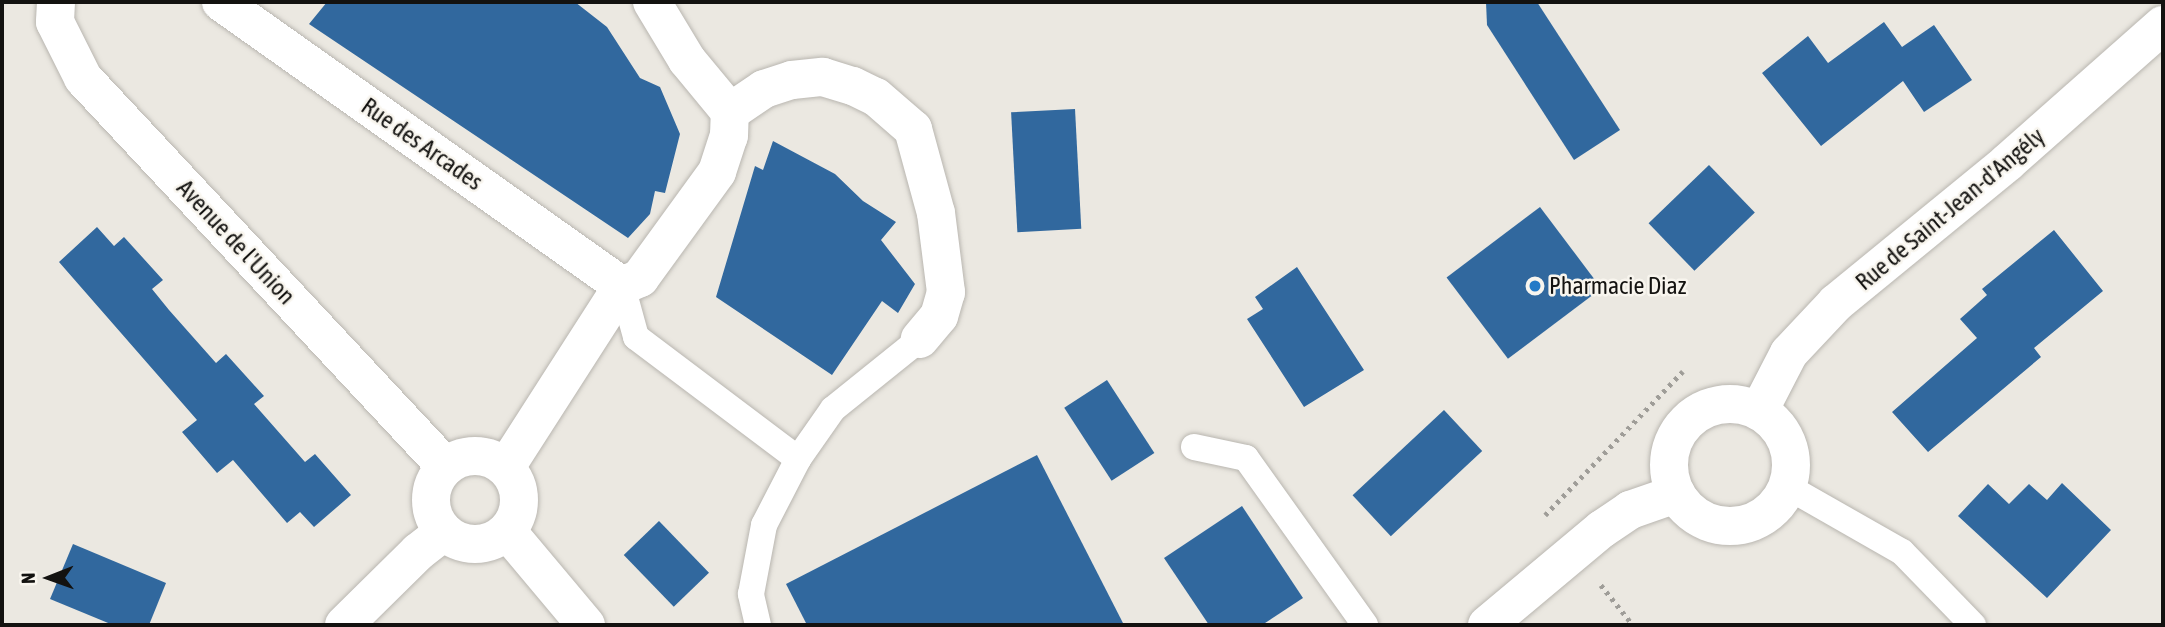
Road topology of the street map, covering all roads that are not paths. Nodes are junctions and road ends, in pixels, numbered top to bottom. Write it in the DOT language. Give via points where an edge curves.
graph roads {
  1 [pos="57,2"];
  2 [pos="221,2"];
  3 [pos="652,2"];
  4 [pos="2163,25"];
  5 [pos="730,112"];
  6 [pos="622,286"];
  7 [pos="920,339"];
  8 [pos="1759,411"];
  9 [pos="1194,447"];
  10 [pos="798,459"];
  11 [pos="446,467"];
  12 [pos="506,467"];
  13 [pos="1788,487"];
  14 [pos="1676,494"];
  15 [pos="507,531"];
  16 [pos="444,532"];
  17 [pos="344,625"];
  18 [pos="586,625"];
  19 [pos="758,625"];
  20 [pos="1365,625"];
  21 [pos="1487,625"];
  22 [pos="1973,625"];
  1 -- 11 [label="street, Avenue de l'Union" via="55,22 83,78"];
  2 -- 6 [label="street, Rue des Arcades"];
  3 -- 5 [label="street" via="687,60"];
  4 -- 8 [label="street, Rue de Saint-Jean-d'Angély" via="2008,162 1836,303 1789,353"];
  5 -- 6 [label="street" via="729,136 717,172 640,278"];
  5 -- 7 [label="street" via="764,89 823,77 876,97 913,129 936,213 946,292 939,316"];
  6 -- 10 [label="lane" via="636,337"];
  6 -- 12 [label="street"];
  7 -- 10 [label="lane" via="833,408"];
  8 -- 13 [label="street" via="1780,429 1789,447"];
  8 -- 14 [label="street" via="1726,403 1689,419 1676,435 1670,454"];
  9 -- 20 [label="lane" via="1246,458"];
  10 -- 19 [label="lane" via="764,525 751,594"];
  11 -- 12 [label="street" via="474,455"];
  11 -- 16 [label="street" via="433,484 431,500"];
  12 -- 15 [label="street" via="520,499"];
  13 -- 14 [label="street" via="1763,518 1724,527 1688,510"];
  13 -- 22 [label="lane" via="1902,552"];
  14 -- 21 [label="street" via="1630,510 1602,529"];
  15 -- 16 [label="street" via="476,544"];
  15 -- 18 [label="street"];
  16 -- 17 [label="street"];
}
